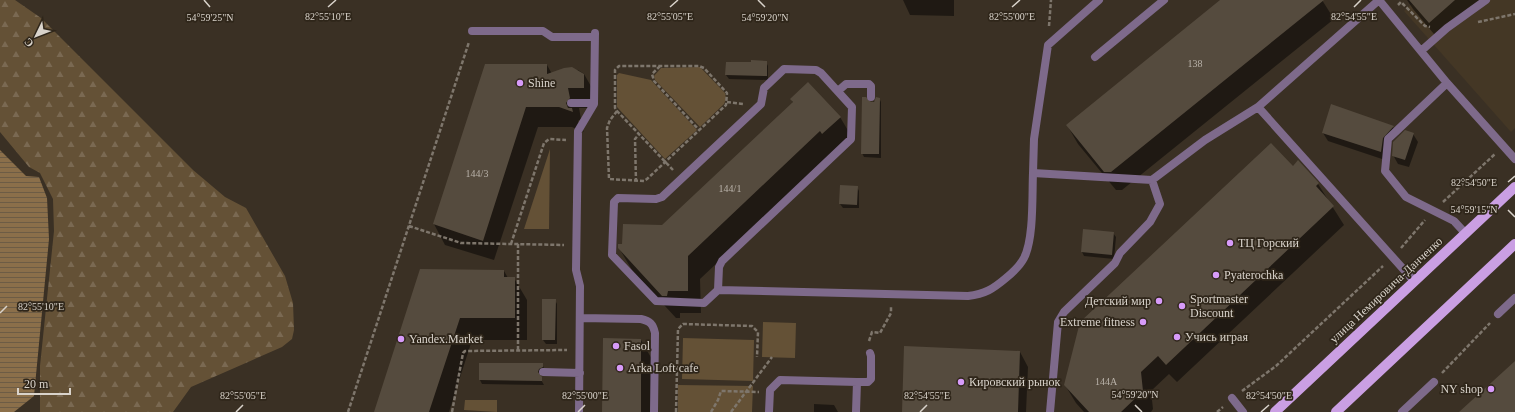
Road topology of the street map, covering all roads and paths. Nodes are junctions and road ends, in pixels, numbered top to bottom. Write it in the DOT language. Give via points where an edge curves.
graph roads {
  1 [pos="1051,0"];
  2 [pos="1098,0"];
  3 [pos="1164,0"];
  4 [pos="1486,0"];
  5 [pos="472,31"];
  6 [pos="1048,45"];
  7 [pos="1421,51"];
  8 [pos="1095,58"];
  9 [pos="660,66"];
  10 [pos="1447,83"];
  11 [pos="838,91"];
  12 [pos="871,97"];
  13 [pos="571,103"];
  14 [pos="594,103"];
  15 [pos="1258,107"];
  16 [pos="618,111"];
  17 [pos="699,130"];
  18 [pos="639,134"];
  19 [pos="578,140"];
  20 [pos="1515,159"];
  21 [pos="665,162"];
  22 [pos="1033,173"];
  23 [pos="681,179"];
  24 [pos="1152,180"];
  25 [pos="636,181"];
  26 [pos="1515,187"];
  27 [pos="637,199"];
  28 [pos="409,226"];
  29 [pos="1466,234"];
  30 [pos="511,244"];
  31 [pos="518,244"];
  32 [pos="1515,244"];
  33 [pos="577,245"];
  34 [pos="1414,281"];
  35 [pos="718,290"];
  36 [pos="890,294"];
  37 [pos="1515,298"];
  38 [pos="1498,314"];
  39 [pos="580,318"];
  40 [pos="869,349"];
  41 [pos="518,350"];
  42 [pos="580,350"];
  43 [pos="757,357"];
  44 [pos="772,357"];
  45 [pos="1276,366"];
  46 [pos="543,372"];
  47 [pos="580,372"];
  48 [pos="857,382"];
  49 [pos="1434,382"];
  50 [pos="746,392"];
  51 [pos="769,392"];
  52 [pos="1232,398"];
  53 [pos="713,409"];
  54 [pos="348,412"];
  55 [pos="452,412"];
  56 [pos="579,412"];
  57 [pos="654,412"];
  58 [pos="676,412"];
  59 [pos="711,412"];
  60 [pos="717,412"];
  61 [pos="731,412"];
  62 [pos="769,412"];
  63 [pos="856,412"];
  64 [pos="1050,412"];
  65 [pos="1217,412"];
  66 [pos="1243,412"];
  67 [pos="1275,412"];
  68 [pos="1336,412"];
  69 [pos="1402,412"];
  1 -- 6 [label="path"];
  2 -- 6 [label="lane"];
  3 -- 8 [label="lane"];
  4 -- 7 [label="lane" via="1447,28"];
  5 -- 14 [label="lane" via="542,31 552,37 595,35"];
  5 -- 28 [label="path"];
  6 -- 22 [label="lane" via="1034,138"];
  7 -- 10 [label="lane"];
  7 -- 15 [label="lane" via="1379,0"];
  9 -- 16 [label="path" via="616,67 614,104"];
  9 -- 17 [label="path" via="652,74 654,81"];
  9 -- 17 [label="path" via="702,67 727,93 726,104"];
  10 -- 20 [label="lane"];
  10 -- 29 [label="lane" via="1388,139 1385,171 1406,197 1454,221"];
  11 -- 12 [label="lane" via="846,84 868,84 871,86"];
  11 -- 23 [label="lane" via="819,70 784,69 764,88 761,104"];
  11 -- 35 [label="lane" via="852,107 851,139 720,264"];
  13 -- 14 [label="lane"];
  14 -- 19 [label="lane" via="578,131"];
  15 -- 24 [label="lane" via="1205,140"];
  15 -- 34 [label="lane"];
  16 -- 18 [label="path"];
  16 -- 25 [label="path" via="610,120 608,128 608,177 611,180"];
  17 -- 21 [label="path"];
  18 -- 21 [label="path"];
  18 -- 25 [label="path" via="635,140"];
  19 -- 30 [label="path" via="549,140 544,143"];
  19 -- 33 [label="lane"];
  21 -- 23 [label="path"];
  21 -- 25 [label="path" via="647,179"];
  22 -- 24 [label="lane"];
  22 -- 36 [label="lane" via="1030,240 1024,258 993,290 968,296"];
  23 -- 27 [label="lane" via="660,199"];
  24 -- 64 [label="lane" via="1160,204 1150,222 1120,253 1115,263 1064,312 1058,322"];
  25 -- 27 [label="path"];
  26 -- 29 [label="main road, улица Немировича-Данченко"];
  27 -- 35 [label="lane" via="618,198 614,202 612,251 615,258 656,301 704,303"];
  28 -- 30 [label="path" via="461,243"];
  28 -- 54 [label="path"];
  29 -- 34 [label="main road, улица Немировича-Данченко"];
  30 -- 31 [label="path"];
  31 -- 33 [label="path"];
  31 -- 41 [label="path"];
  32 -- 68 [label="main road"];
  33 -- 39 [label="lane" via="576,270 580,286"];
  34 -- 67 [label="main road, улица Немировича-Данченко"];
  35 -- 36 [label="lane"];
  36 -- 40 [label="path" via="891,313 880,333 872,332"];
  37 -- 38 [label="lane"];
  38 -- 49 [label="path"];
  39 -- 42 [label="lane"];
  39 -- 57 [label="lane" via="641,319 653,325"];
  40 -- 48 [label="lane" via="872,356 870,381"];
  41 -- 42 [label="path"];
  41 -- 55 [label="path" via="465,350"];
  42 -- 47 [label="lane"];
  43 -- 58 [label="path" via="758,332 752,326 680,326"];
  44 -- 50 [label="path"];
  45 -- 52 [label="path"];
  46 -- 47 [label="lane"];
  47 -- 56 [label="lane"];
  48 -- 51 [label="lane" via="783,380 777,382"];
  48 -- 63 [label="lane"];
  49 -- 69 [label="lane"];
  50 -- 51 [label="path"];
  50 -- 53 [label="path" via="721,391"];
  50 -- 61 [label="path"];
  51 -- 62 [label="lane"];
  52 -- 65 [label="path"];
  52 -- 66 [label="lane"];
  53 -- 59 [label="path"];
  53 -- 60 [label="path"];
}
